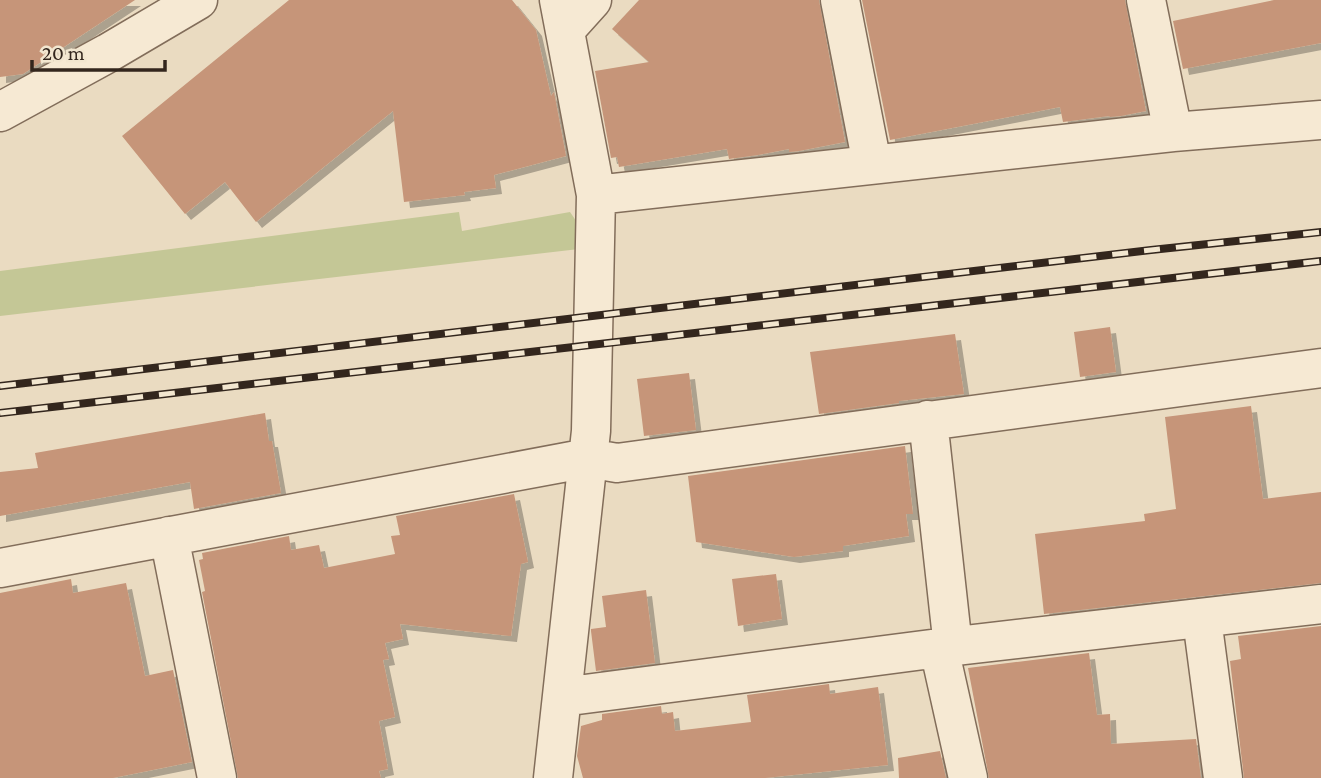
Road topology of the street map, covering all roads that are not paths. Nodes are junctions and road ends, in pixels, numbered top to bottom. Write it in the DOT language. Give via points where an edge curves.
graph roads {
  1 [pos="198,0"];
  2 [pos="592,0"];
  3 [pos="840,0"];
  4 [pos="1146,0"];
  5 [pos="562,15"];
  6 [pos="0,112"];
  7 [pos="1321,120"];
  8 [pos="1173,132"];
  9 [pos="872,164"];
  10 [pos="596,195"];
  11 [pos="1321,368"];
  12 [pos="928,420"];
  13 [pos="588,458"];
  14 [pos="169,536"];
  15 [pos="0,568"];
  16 [pos="1321,604"];
  17 [pos="1202,619"];
  18 [pos="946,648"];
  19 [pos="562,697"];
  20 [pos="216,778"];
  21 [pos="553,778"];
  22 [pos="968,778"];
  23 [pos="1223,778"];
  1 -- 6 [label="street"];
  2 -- 5 [label="street"];
  3 -- 9 [label="street"];
  4 -- 8 [label="street"];
  5 -- 10 [label="street"];
  7 -- 8 [label="street"];
  8 -- 9 [label="street"];
  9 -- 10 [label="street"];
  10 -- 13 [label="street"];
  11 -- 12 [label="street"];
  12 -- 13 [label="street" via="617,463"];
  12 -- 18 [label="street"];
  13 -- 14 [label="street"];
  13 -- 19 [label="street"];
  14 -- 15 [label="street"];
  14 -- 20 [label="street"];
  16 -- 17 [label="street"];
  17 -- 18 [label="street"];
  17 -- 23 [label="street"];
  18 -- 19 [label="street"];
  18 -- 22 [label="street"];
  19 -- 21 [label="street"];
}
